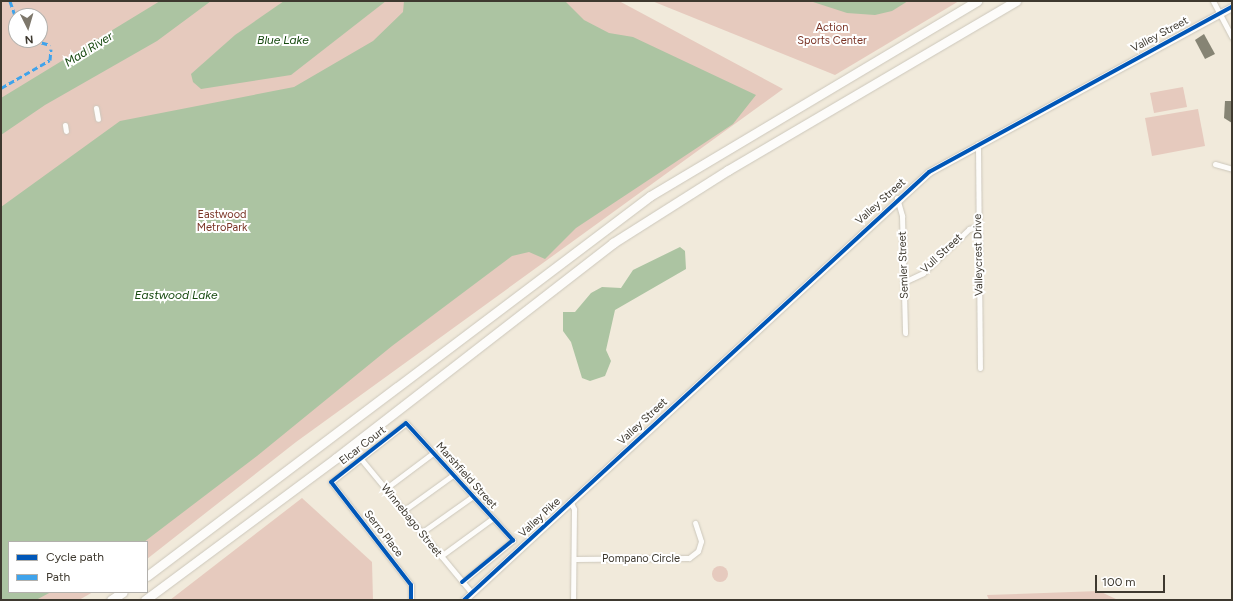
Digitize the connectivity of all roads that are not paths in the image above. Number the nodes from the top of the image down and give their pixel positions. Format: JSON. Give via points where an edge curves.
{"nodes":[{"id":1,"x":977,"y":1,"type":"edge"},
{"id":2,"x":1016,"y":1,"type":"edge"},
{"id":3,"x":1213,"y":1,"type":"edge"},
{"id":4,"x":1232,"y":7,"type":"edge"},
{"id":5,"x":1220,"y":14,"type":"junction"},
{"id":6,"x":1232,"y":36,"type":"edge"},
{"id":7,"x":96,"y":108,"type":"dead end"},
{"id":8,"x":98,"y":119,"type":"dead end"},
{"id":9,"x":978,"y":143,"type":"junction"},
{"id":10,"x":1215,"y":164,"type":"dead end"},
{"id":11,"x":1232,"y":169,"type":"edge"},
{"id":12,"x":897,"y":198,"type":"junction"},
{"id":13,"x":979,"y":226,"type":"junction"},
{"id":14,"x":904,"y":282,"type":"junction"},
{"id":15,"x":905,"y":333,"type":"dead end"},
{"id":16,"x":980,"y":368,"type":"dead end"},
{"id":17,"x":406,"y":424,"type":"joint"},
{"id":18,"x":433,"y":453,"type":"junction"},
{"id":19,"x":361,"y":459,"type":"junction"},
{"id":20,"x":453,"y":474,"type":"junction"},
{"id":21,"x":592,"y":481,"type":"joint"},
{"id":22,"x":331,"y":482,"type":"joint"},
{"id":23,"x":385,"y":489,"type":"junction"},
{"id":24,"x":473,"y":496,"type":"junction"},
{"id":25,"x":570,"y":501,"type":"junction"},
{"id":26,"x":403,"y":511,"type":"junction"},
{"id":27,"x":493,"y":518,"type":"junction"},
{"id":28,"x":695,"y":523,"type":"dead end"},
{"id":29,"x":421,"y":533,"type":"junction"},
{"id":30,"x":441,"y":556,"type":"junction"},
{"id":31,"x":575,"y":559,"type":"junction"},
{"id":32,"x":148,"y":575,"type":"edge"},
{"id":33,"x":462,"y":582,"type":"junction"},
{"id":34,"x":122,"y":593,"type":"edge"},
{"id":35,"x":472,"y":593,"type":"junction"},
{"id":36,"x":111,"y":600,"type":"edge"},
{"id":37,"x":145,"y":600,"type":"edge"},
{"id":38,"x":411,"y":600,"type":"edge"},
{"id":39,"x":464,"y":600,"type":"edge"},
{"id":40,"x":573,"y":600,"type":"edge"}],
"edges":[{"from":1,"to":32,"type":"highway","via":[[644,201]]},
{"from":2,"to":37,"type":"highway","via":[[735,166],[613,243],[336,458]]},
{"from":3,"to":5,"type":"street"},
{"from":4,"to":5,"type":"street","name":"Valley Street"},
{"from":5,"to":6,"type":"street"},
{"from":5,"to":9,"type":"street","name":"Valley Street"},
{"from":7,"to":8,"type":"street"},
{"from":9,"to":12,"type":"street","name":"Valley Street","via":[[938,165]]},
{"from":9,"to":13,"type":"street","name":"Valleycrest Drive"},
{"from":10,"to":11,"type":"street"},
{"from":12,"to":14,"type":"street","name":"Semler Street","via":[[902,216]]},
{"from":12,"to":21,"type":"street","name":"Valley Street"},
{"from":13,"to":14,"type":"street","name":"Vull Street","via":[[969,229],[923,273]]},
{"from":13,"to":16,"type":"street","name":"Valleycrest Drive"},
{"from":14,"to":15,"type":"street","name":"Semler Street"},
{"from":17,"to":18,"type":"street","name":"Marshfield Street"},
{"from":17,"to":19,"type":"street","name":"Elcar Court"},
{"from":18,"to":20,"type":"street","name":"Marshfield Street"},
{"from":18,"to":23,"type":"street"},
{"from":19,"to":22,"type":"street","name":"Elcar Court"},
{"from":19,"to":23,"type":"street","name":"Winnebago Street"},
{"from":20,"to":24,"type":"street","name":"Marshfield Street"},
{"from":20,"to":26,"type":"street"},
{"from":21,"to":25,"type":"street","name":"Valley Pike"},
{"from":22,"to":38,"type":"street","name":"Serro Place","via":[[411,585]]},
{"from":23,"to":26,"type":"street","name":"Winnebago Street"},
{"from":24,"to":27,"type":"street","name":"Marshfield Street"},
{"from":24,"to":29,"type":"street"},
{"from":25,"to":31,"type":"street","via":[[574,509]]},
{"from":25,"to":35,"type":"street","name":"Valley Pike"},
{"from":26,"to":29,"type":"street","name":"Winnebago Street"},
{"from":27,"to":30,"type":"street"},
{"from":27,"to":33,"type":"street","name":"Marshfield Street","via":[[513,540]]},
{"from":28,"to":31,"type":"street","name":"Pompano Circle","via":[[700,530],[699,549],[689,558]]},
{"from":29,"to":30,"type":"street","name":"Winnebago Street"},
{"from":30,"to":33,"type":"street","name":"Winnebago Street"},
{"from":31,"to":40,"type":"street"},
{"from":33,"to":35,"type":"street","name":"Winnebago Street"},
{"from":34,"to":36,"type":"highway"},
{"from":35,"to":39,"type":"street","name":"Valley Pike"}]}
